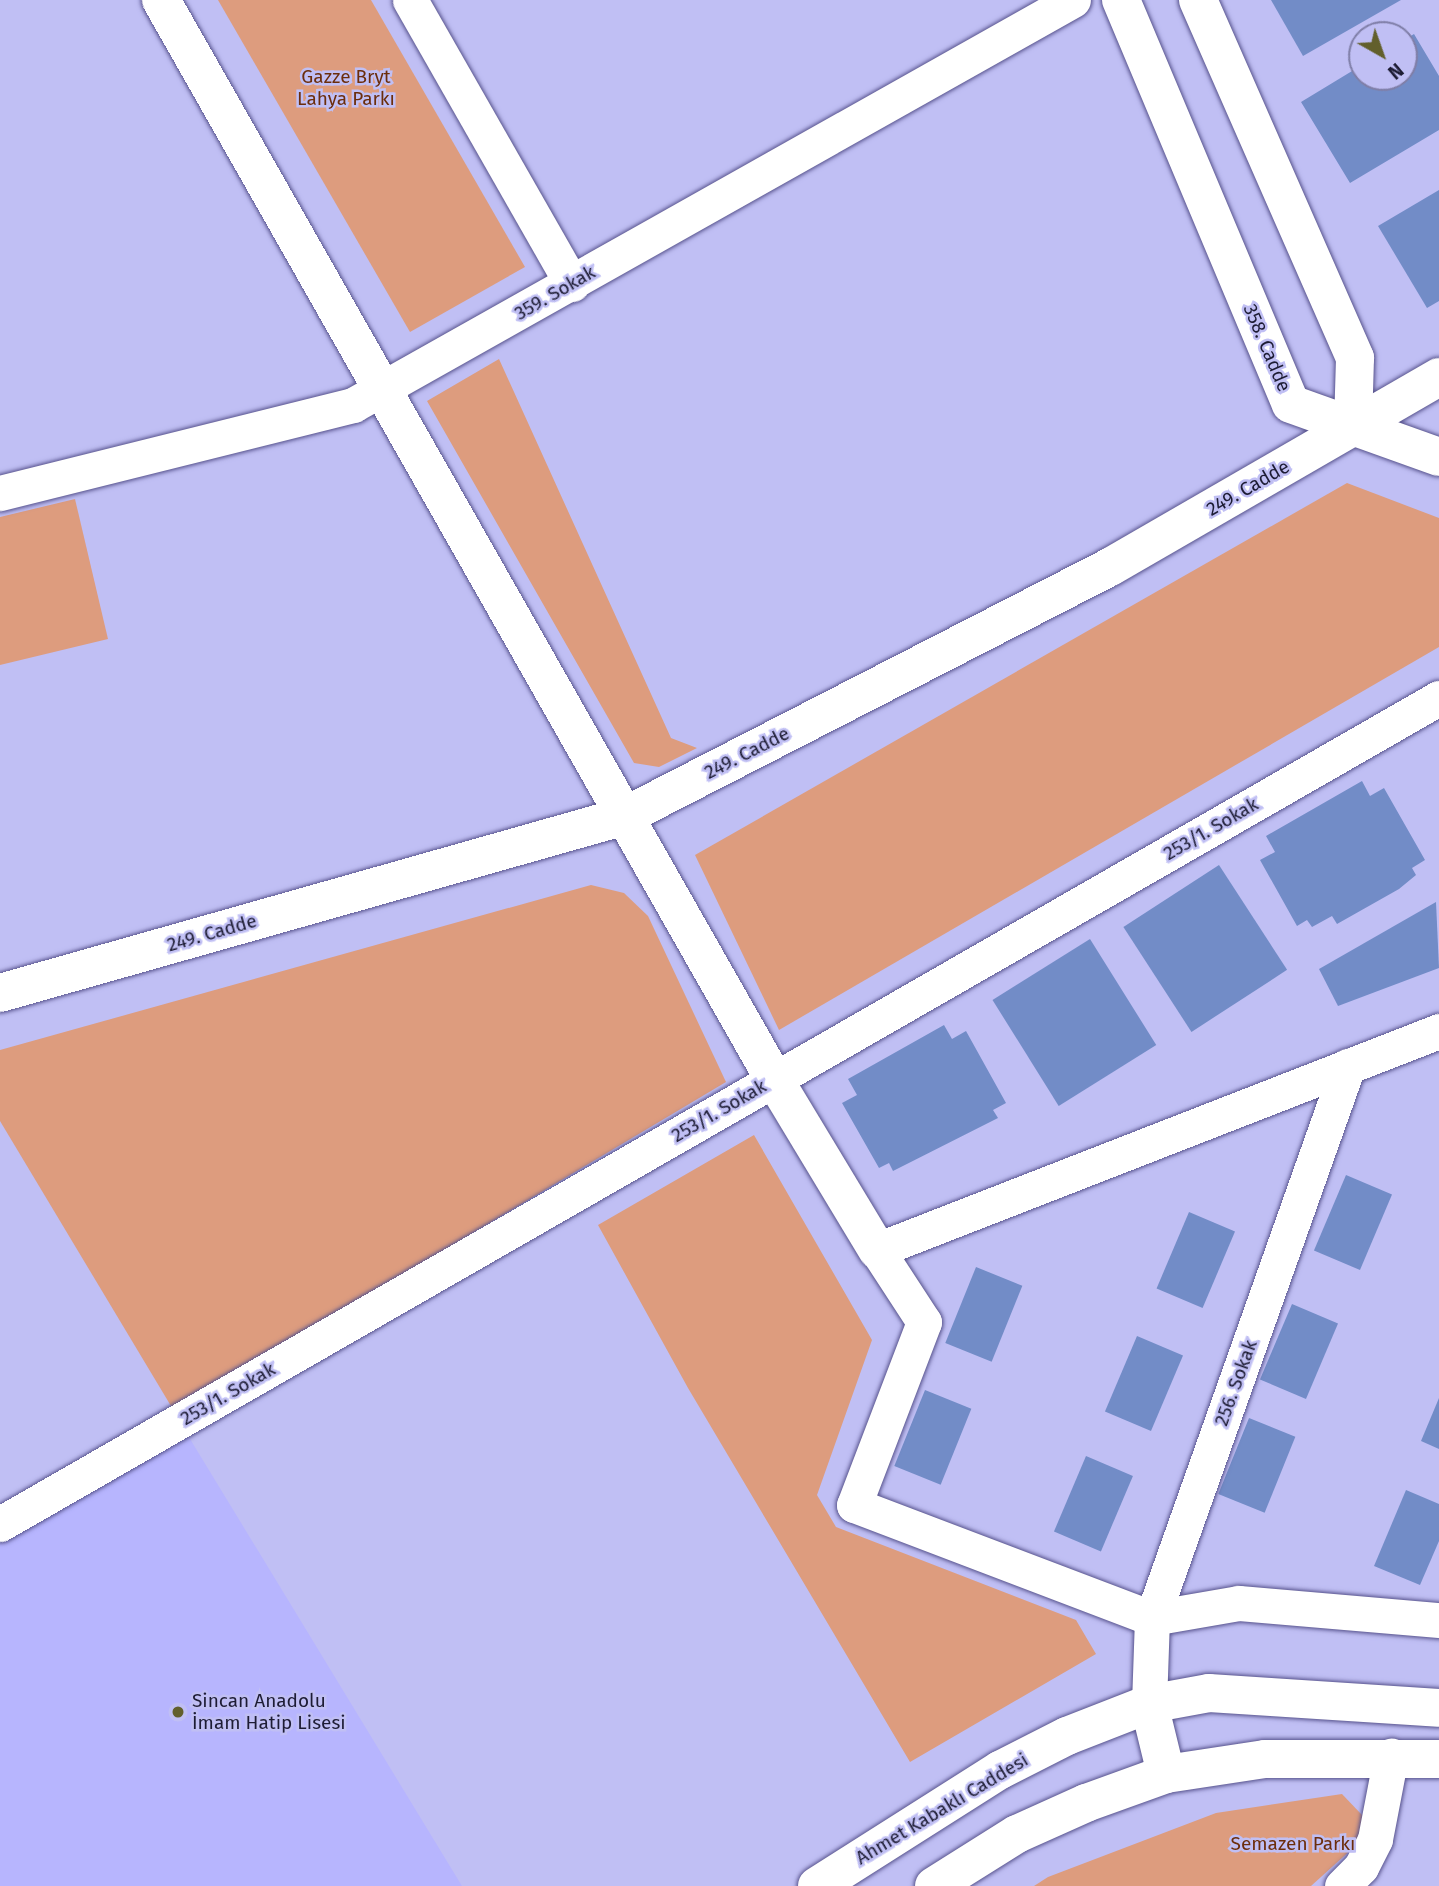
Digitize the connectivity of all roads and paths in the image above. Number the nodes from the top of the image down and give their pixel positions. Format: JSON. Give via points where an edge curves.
{"nodes":[{"id":1,"x":161,"y":0,"type":"edge"},
{"id":2,"x":410,"y":0,"type":"edge"},
{"id":3,"x":1073,"y":0,"type":"edge"},
{"id":4,"x":1121,"y":0,"type":"edge"},
{"id":5,"x":1198,"y":0,"type":"edge"},
{"id":6,"x":572,"y":284,"type":"junction"},
{"id":7,"x":1439,"y":377,"type":"edge"},
{"id":8,"x":383,"y":391,"type":"junction"},
{"id":9,"x":1353,"y":427,"type":"junction"},
{"id":10,"x":1439,"y":457,"type":"edge"},
{"id":11,"x":0,"y":493,"type":"edge"},
{"id":12,"x":1439,"y":698,"type":"edge"},
{"id":13,"x":625,"y":816,"type":"junction"},
{"id":14,"x":0,"y":993,"type":"edge"},
{"id":15,"x":1439,"y":1031,"type":"edge"},
{"id":16,"x":1348,"y":1066,"type":"junction"},
{"id":17,"x":774,"y":1079,"type":"junction"},
{"id":18,"x":877,"y":1250,"type":"junction"},
{"id":19,"x":0,"y":1524,"type":"edge"},
{"id":20,"x":1152,"y":1619,"type":"junction"},
{"id":21,"x":1439,"y":1620,"type":"edge"},
{"id":22,"x":1149,"y":1704,"type":"junction"},
{"id":23,"x":1439,"y":1708,"type":"edge"},
{"id":24,"x":1391,"y":1756,"type":"junction"},
{"id":25,"x":1439,"y":1759,"type":"edge"},
{"id":26,"x":1166,"y":1774,"type":"junction"},
{"id":27,"x":817,"y":1886,"type":"edge"},
{"id":28,"x":934,"y":1886,"type":"edge"},
{"id":29,"x":1342,"y":1886,"type":"edge"}],
"edges":[{"from":1,"to":8,"type":"street"},
{"from":2,"to":6,"type":"street"},
{"from":3,"to":6,"type":"street","name":"359. Sokak"},
{"from":4,"to":9,"type":"street","name":"358. Cadde","via":[[1291,404]]},
{"from":5,"to":9,"type":"street","via":[[1355,358]]},
{"from":6,"to":8,"type":"street","name":"359. Sokak"},
{"from":7,"to":9,"type":"street","name":"249. Cadde"},
{"from":8,"to":11,"type":"street","name":"359. Sokak","via":[[321,416]]},
{"from":8,"to":13,"type":"street"},
{"from":9,"to":10,"type":"street","name":"358. Cadde"},
{"from":9,"to":13,"type":"street","name":"249. Cadde","via":[[1110,567]]},
{"from":12,"to":17,"type":"street","name":"253/1. Sokak"},
{"from":13,"to":14,"type":"street","name":"249. Cadde"},
{"from":13,"to":17,"type":"street"},
{"from":15,"to":16,"type":"street"},
{"from":16,"to":18,"type":"street"},
{"from":16,"to":20,"type":"street","name":"256. Sokak"},
{"from":17,"to":18,"type":"street"},
{"from":17,"to":19,"type":"street","name":"253/1. Sokak"},
{"from":18,"to":20,"type":"street","via":[[924,1322],[854,1505]]},
{"from":20,"to":21,"type":"street","via":[[1238,1603]]},
{"from":20,"to":22,"type":"street","name":"256. Sokak"},
{"from":22,"to":23,"type":"street","name":"Ahmet Kabaklı Caddesi","via":[[1209,1693]]},
{"from":22,"to":26,"type":"street"},
{"from":22,"to":27,"type":"street","name":"Ahmet Kabaklı Caddesi","via":[[1067,1736],[1000,1770]]},
{"from":24,"to":25,"type":"street"},
{"from":24,"to":26,"type":"street","via":[[1265,1759]]},
{"from":24,"to":29,"type":"street","via":[[1375,1839],[1361,1867]]},
{"from":26,"to":28,"type":"street","via":[[1086,1802],[1017,1834]]}]}
